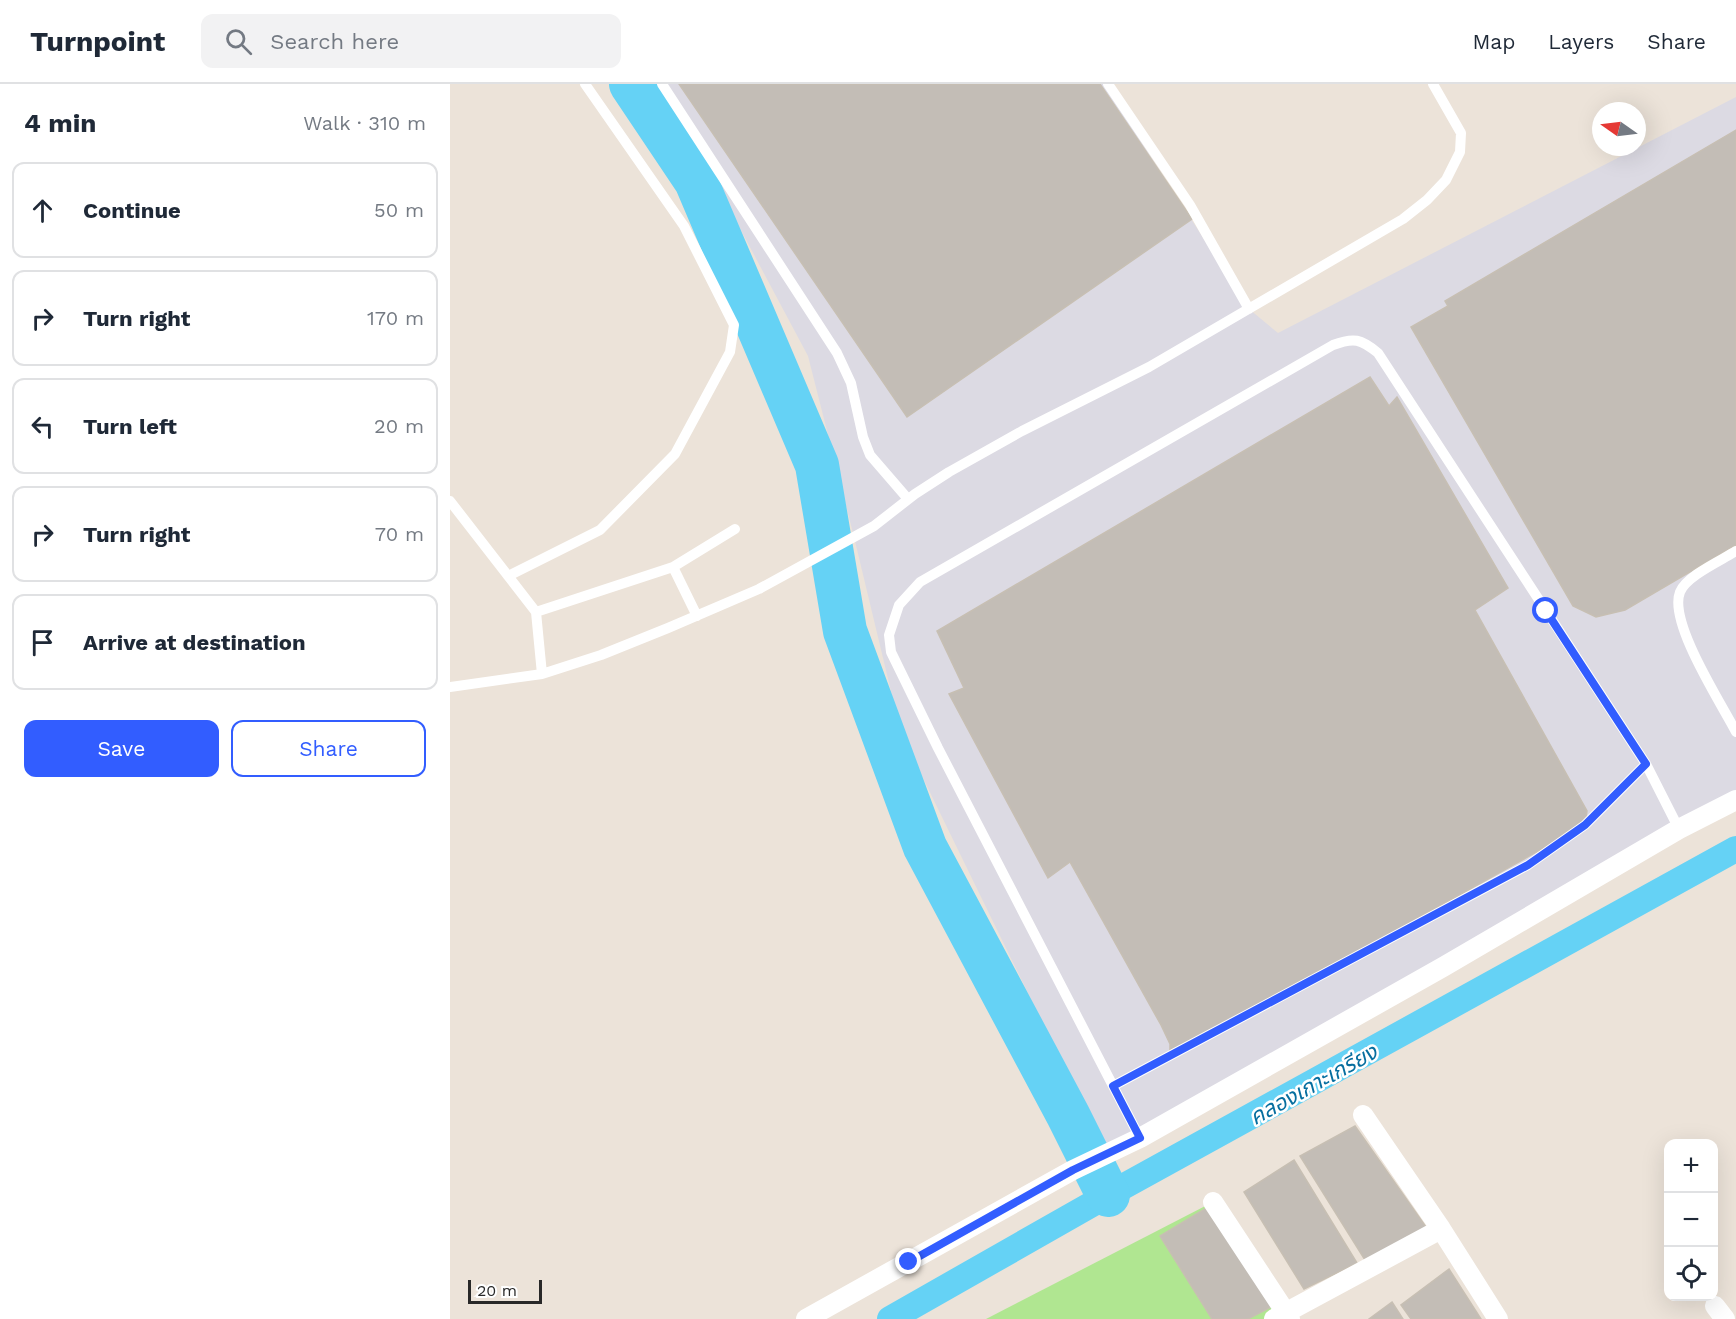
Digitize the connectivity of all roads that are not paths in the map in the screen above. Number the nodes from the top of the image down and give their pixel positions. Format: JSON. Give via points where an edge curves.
{"nodes":[{"id":1,"x":585,"y":84,"type":"edge"},
{"id":2,"x":662,"y":84,"type":"edge"},
{"id":3,"x":1108,"y":84,"type":"edge"},
{"id":4,"x":1433,"y":84,"type":"edge"},
{"id":5,"x":1249,"y":309,"type":"junction"},
{"id":6,"x":908,"y":499,"type":"junction"},
{"id":7,"x":450,"y":501,"type":"edge"},
{"id":8,"x":735,"y":529,"type":"dead end"},
{"id":9,"x":1736,"y":551,"type":"edge"},
{"id":10,"x":673,"y":567,"type":"junction"},
{"id":11,"x":508,"y":576,"type":"junction"},
{"id":12,"x":536,"y":612,"type":"junction"},
{"id":13,"x":697,"y":616,"type":"junction"},
{"id":14,"x":542,"y":674,"type":"junction"},
{"id":15,"x":450,"y":687,"type":"edge"},
{"id":16,"x":1736,"y":732,"type":"edge"},
{"id":17,"x":1646,"y":764,"type":"junction"},
{"id":18,"x":1736,"y":800,"type":"edge"},
{"id":19,"x":1679,"y":830,"type":"junction"},
{"id":20,"x":1113,"y":1086,"type":"junction"},
{"id":21,"x":1363,"y":1115,"type":"dead end"},
{"id":22,"x":1140,"y":1138,"type":"junction"},
{"id":23,"x":1213,"y":1202,"type":"dead end"},
{"id":24,"x":1441,"y":1228,"type":"junction"},
{"id":25,"x":1283,"y":1317,"type":"edge"},
{"id":26,"x":806,"y":1319,"type":"edge"},
{"id":27,"x":1498,"y":1319,"type":"edge"}],
"edges":[{"from":1,"to":11,"type":"lane","via":[[684,226],[734,325],[730,352],[675,454],[642,488],[600,530]]},
{"from":2,"to":6,"type":"lane","via":[[837,353],[851,383],[870,455]]},
{"from":3,"to":5,"type":"lane","via":[[1190,205]]},
{"from":4,"to":5,"type":"lane","via":[[1461,133],[1460,152],[1446,180],[1403,219]]},
{"from":5,"to":6,"type":"lane","via":[[1149,367],[1022,431]]},
{"from":6,"to":13,"type":"lane","via":[[874,526],[759,589]]},
{"from":7,"to":11,"type":"lane"},
{"from":8,"to":10,"type":"lane"},
{"from":9,"to":16,"type":"lane","via":[[1685,584],[1677,607],[1687,641]]},
{"from":10,"to":12,"type":"lane"},
{"from":10,"to":13,"type":"lane"},
{"from":11,"to":12,"type":"lane"},
{"from":12,"to":14,"type":"lane"},
{"from":13,"to":14,"type":"lane"},
{"from":14,"to":15,"type":"lane"},
{"from":17,"to":19,"type":"lane"},
{"from":17,"to":20,"type":"lane","via":[[1585,825],[1528,865]]},
{"from":17,"to":20,"type":"lane","via":[[1378,353],[1364,341],[1347,340],[1333,345],[920,582],[899,605],[889,635],[891,652]]},
{"from":18,"to":19,"type":"street"},
{"from":19,"to":22,"type":"street"},
{"from":20,"to":22,"type":"lane"},
{"from":21,"to":24,"type":"street"},
{"from":22,"to":26,"type":"street","via":[[1073,1170]]},
{"from":23,"to":25,"type":"street"},
{"from":24,"to":25,"type":"street"},
{"from":24,"to":27,"type":"street"}]}
